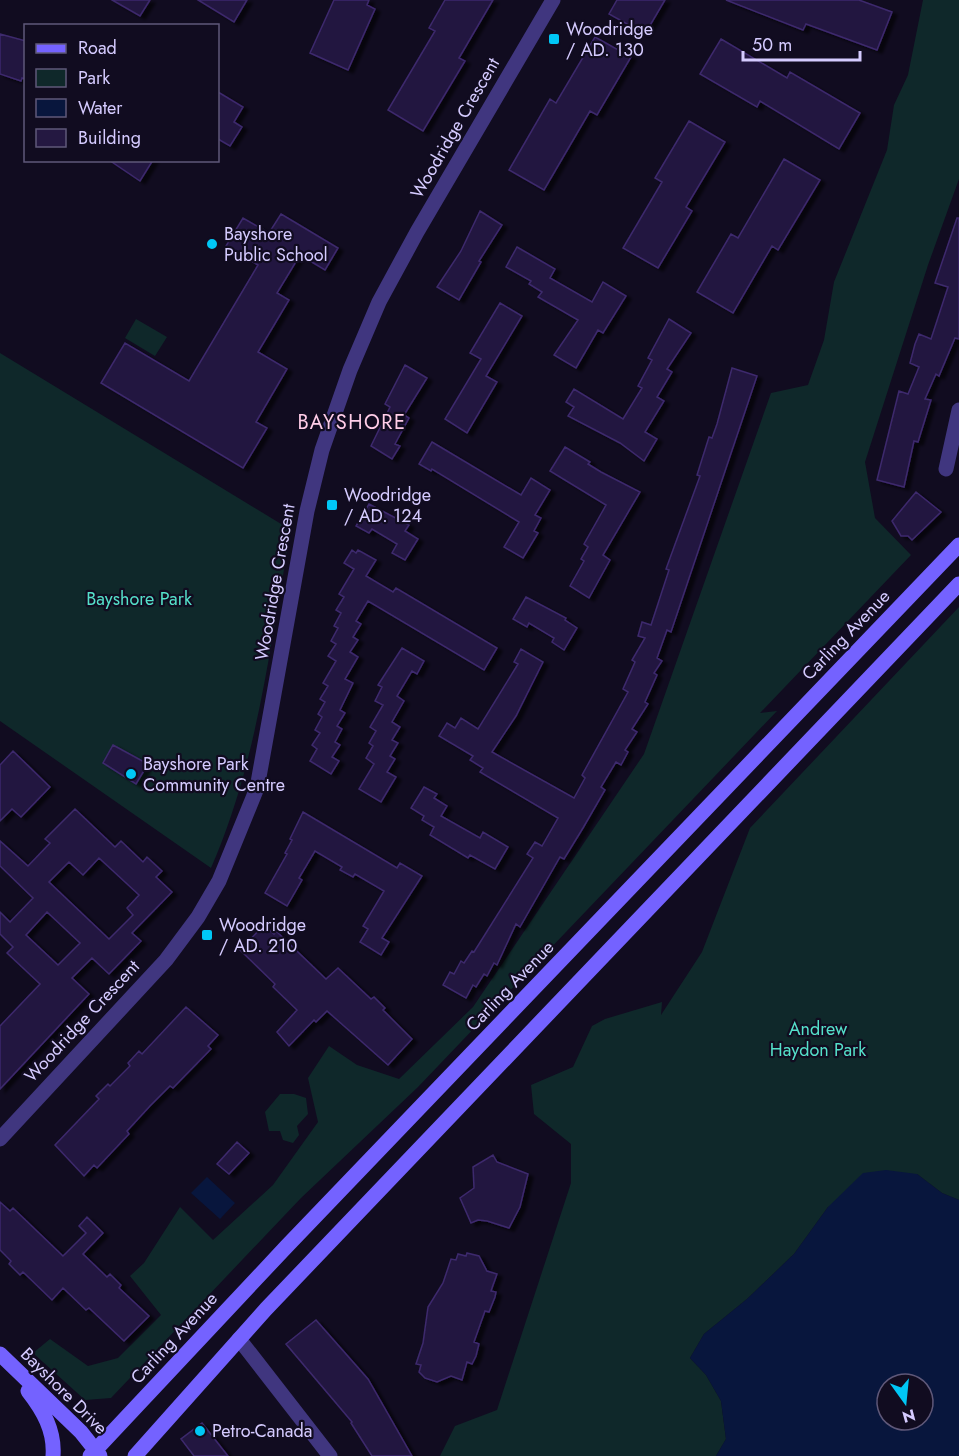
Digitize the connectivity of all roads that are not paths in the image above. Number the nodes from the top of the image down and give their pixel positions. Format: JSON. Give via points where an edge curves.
{"nodes":[{"id":1,"x":553,"y":0,"type":"edge"},
{"id":2,"x":959,"y":410,"type":"edge"},
{"id":3,"x":946,"y":469,"type":"dead end"},
{"id":4,"x":959,"y":545,"type":"edge"},
{"id":5,"x":959,"y":584,"type":"edge"},
{"id":6,"x":0,"y":1138,"type":"edge"},
{"id":7,"x":286,"y":1247,"type":"junction"},
{"id":8,"x":304,"y":1269,"type":"junction"},
{"id":9,"x":238,"y":1339,"type":"junction"},
{"id":10,"x":0,"y":1355,"type":"edge"},
{"id":11,"x":95,"y":1454,"type":"edge"},
{"id":12,"x":53,"y":1456,"type":"edge"},
{"id":13,"x":135,"y":1456,"type":"edge"},
{"id":14,"x":330,"y":1456,"type":"edge"}],
"edges":[{"from":1,"to":6,"type":"street","name":"Woodridge Crescent","via":[[406,252],[350,370],[322,450],[307,511],[257,788],[219,881],[166,960]]},
{"from":2,"to":3,"type":"street"},
{"from":4,"to":7,"type":"main road","name":"Carling Avenue"},
{"from":5,"to":8,"type":"main road"},
{"from":7,"to":8,"type":"main road"},
{"from":7,"to":11,"type":"main road","name":"Carling Avenue"},
{"from":8,"to":9,"type":"main road"},
{"from":9,"to":13,"type":"main road"},
{"from":9,"to":14,"type":"street"},
{"from":10,"to":11,"type":"main road","name":"Bayshore Drive"},
{"from":10,"to":12,"type":"main road","via":[[38,1403],[52,1437]]}]}
